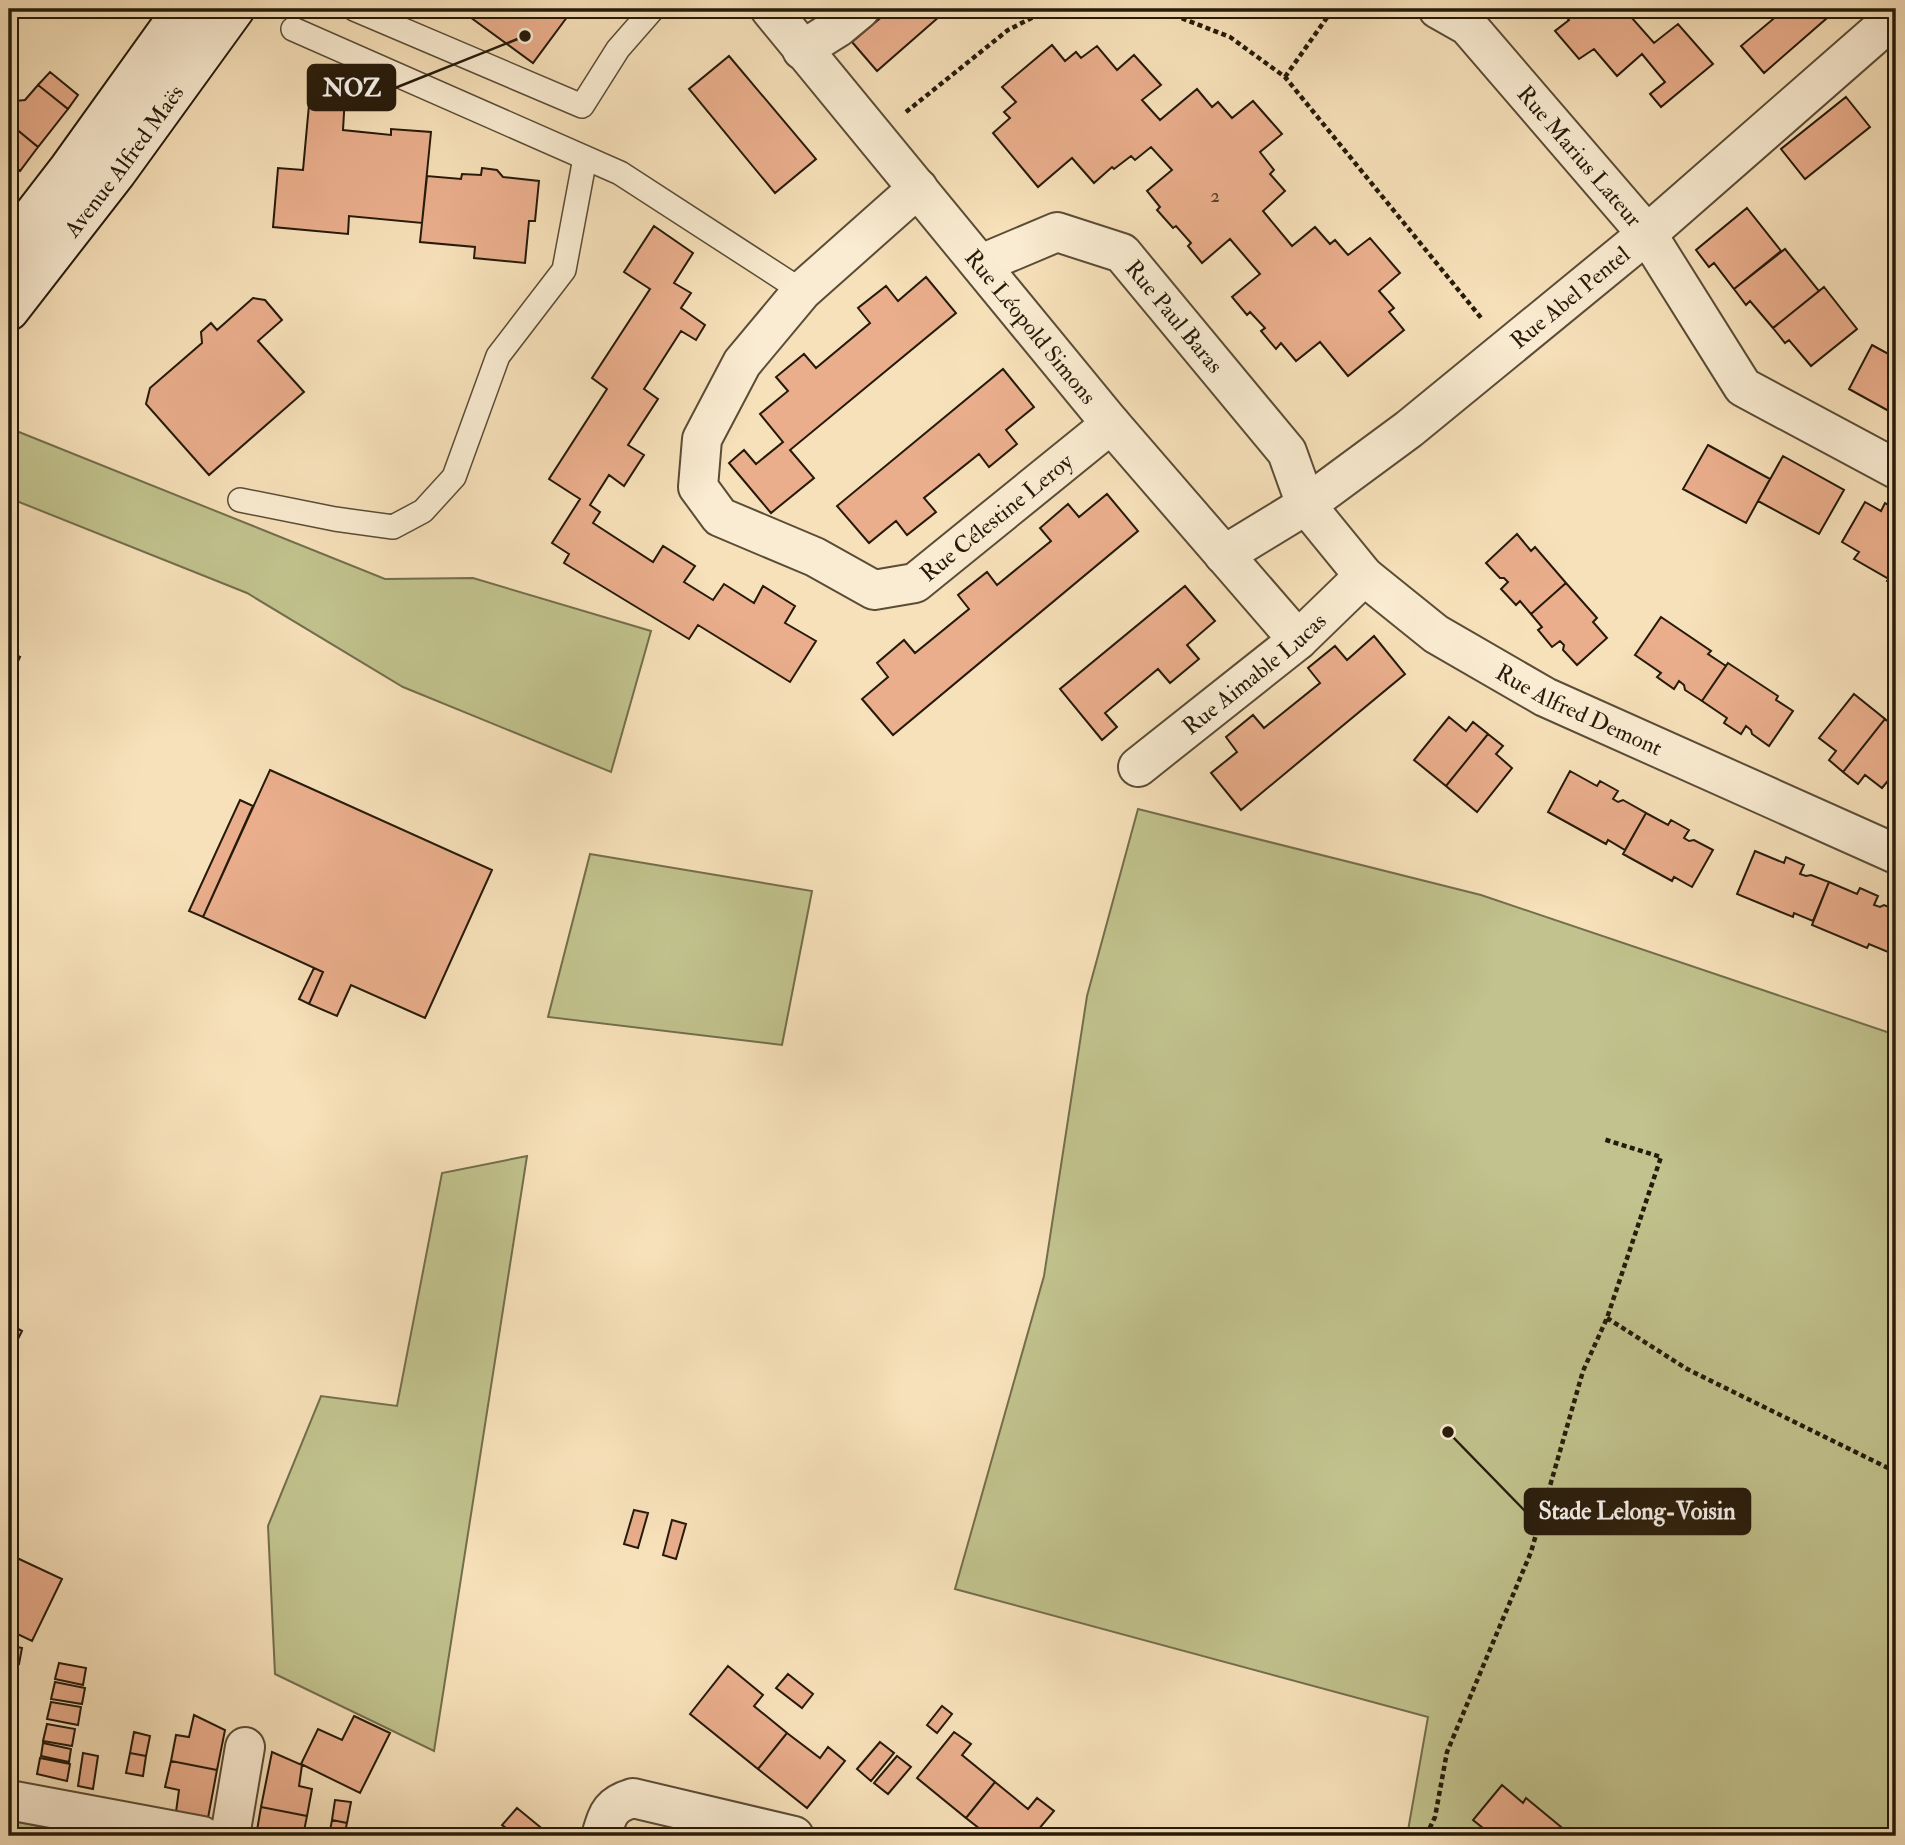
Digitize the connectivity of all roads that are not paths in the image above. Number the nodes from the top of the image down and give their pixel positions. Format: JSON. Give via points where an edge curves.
{"nodes":[{"id":1,"x":183,"y":9,"type":"edge"},
{"id":2,"x":208,"y":9,"type":"edge"},
{"id":3,"x":235,"y":9,"type":"edge"},
{"id":4,"x":354,"y":9,"type":"edge"},
{"id":5,"x":653,"y":9,"type":"edge"},
{"id":6,"x":770,"y":9,"type":"edge"},
{"id":7,"x":860,"y":9,"type":"edge"},
{"id":8,"x":1438,"y":9,"type":"edge"},
{"id":9,"x":1896,"y":16,"type":"edge"},
{"id":10,"x":293,"y":29,"type":"dead end"},
{"id":11,"x":802,"y":50,"type":"junction"},
{"id":12,"x":585,"y":158,"type":"junction"},
{"id":13,"x":918,"y":188,"type":"junction"},
{"id":14,"x":1647,"y":234,"type":"junction"},
{"id":15,"x":9,"y":246,"type":"edge"},
{"id":16,"x":981,"y":264,"type":"junction"},
{"id":17,"x":9,"y":278,"type":"edge"},
{"id":18,"x":802,"y":291,"type":"junction"},
{"id":19,"x":9,"y":311,"type":"edge"},
{"id":20,"x":1111,"y":424,"type":"junction"},
{"id":21,"x":1896,"y":469,"type":"edge"},
{"id":22,"x":240,"y":500,"type":"dead end"},
{"id":23,"x":1306,"y":505,"type":"junction"},
{"id":24,"x":1224,"y":555,"type":"junction"},
{"id":25,"x":1364,"y":576,"type":"junction"},
{"id":26,"x":1298,"y":640,"type":"junction"},
{"id":27,"x":1138,"y":767,"type":"dead end"},
{"id":28,"x":1896,"y":854,"type":"edge"},
{"id":29,"x":246,"y":1747,"type":"dead end"},
{"id":30,"x":9,"y":1800,"type":"edge"},
{"id":31,"x":202,"y":1836,"type":"edge"},
{"id":32,"x":230,"y":1836,"type":"edge"},
{"id":33,"x":601,"y":1836,"type":"edge"},
{"id":34,"x":794,"y":1836,"type":"edge"}],
"edges":[{"from":1,"to":15,"type":"street","name":"Avenue Alfred Maës"},
{"from":2,"to":17,"type":"lane"},
{"from":3,"to":19,"type":"street","name":"Avenue Alfred Maës"},
{"from":4,"to":5,"type":"lane","via":[[582,106],[618,49]]},
{"from":6,"to":11,"type":"street","name":"Rue Léopold Simons"},
{"from":7,"to":11,"type":"street"},
{"from":8,"to":14,"type":"street","name":"Rue Marius Lateur","via":[[1468,26]]},
{"from":9,"to":14,"type":"street","name":"Rue Abel Pentel"},
{"from":10,"to":12,"type":"lane"},
{"from":11,"to":13,"type":"street","name":"Rue Léopold Simons"},
{"from":12,"to":18,"type":"lane","via":[[620,173]]},
{"from":12,"to":22,"type":"lane","via":[[564,270],[498,356],[454,477],[423,511],[393,527]]},
{"from":13,"to":16,"type":"street","name":"Rue Léopold Simons"},
{"from":13,"to":18,"type":"street","name":"Rue Célestine Leroy"},
{"from":14,"to":21,"type":"street","name":"Rue Marius Lateur","via":[[1743,387]]},
{"from":14,"to":23,"type":"street","name":"Rue Abel Pentel","via":[[1409,429]]},
{"from":16,"to":20,"type":"street","name":"Rue Léopold Simons"},
{"from":16,"to":23,"type":"street","name":"Rue Paul Baras","via":[[1057,232],[1122,253],[1287,452]]},
{"from":18,"to":20,"type":"street","name":"Rue Célestine Leroy","via":[[736,374],[702,439],[698,487],[720,517],[815,557],[874,590],[915,583]]},
{"from":20,"to":24,"type":"street","name":"Rue Léopold Simons"},
{"from":23,"to":24,"type":"street","name":"Rue Abel Pentel"},
{"from":23,"to":25,"type":"street","name":"Rue Alfred Demont"},
{"from":24,"to":26,"type":"street","name":"Rue Léopold Simons"},
{"from":25,"to":26,"type":"street","name":"Rue Aimable Lucas"},
{"from":25,"to":28,"type":"street","name":"Rue Alfred Demont","via":[[1436,634],[1545,697]]},
{"from":26,"to":27,"type":"street","name":"Rue Aimable Lucas"},
{"from":29,"to":32,"type":"street"},
{"from":30,"to":31,"type":"street"},
{"from":33,"to":34,"type":"street","via":[[612,1808],[633,1798]]}]}
